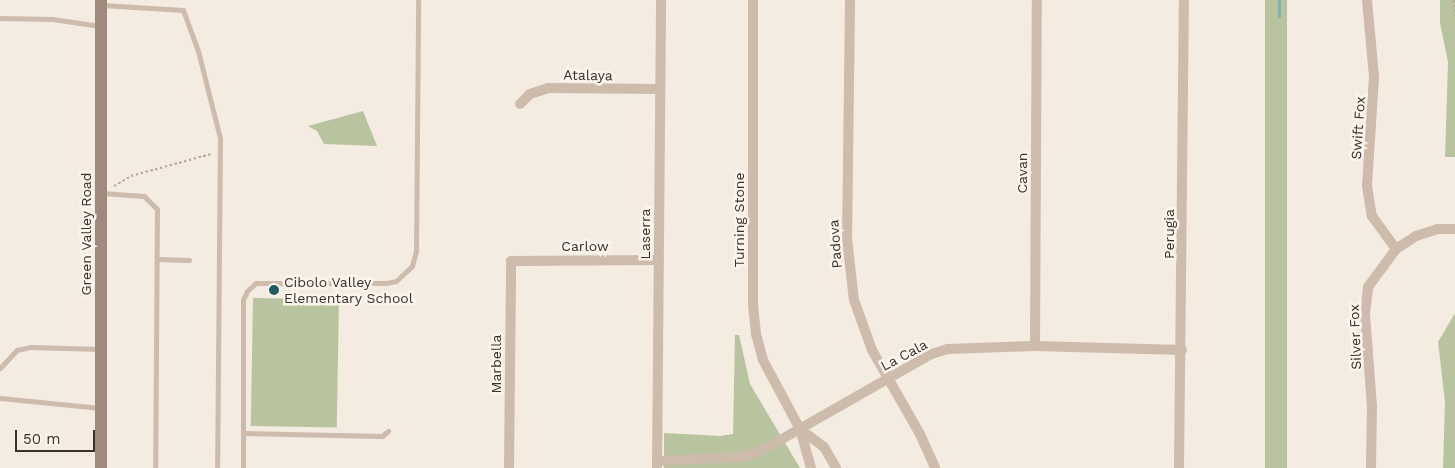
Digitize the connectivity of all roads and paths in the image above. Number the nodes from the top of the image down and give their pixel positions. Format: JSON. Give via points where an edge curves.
{"nodes":[{"id":1,"x":418,"y":0,"type":"edge"},
{"id":2,"x":661,"y":0,"type":"edge"},
{"id":3,"x":753,"y":0,"type":"edge"},
{"id":4,"x":850,"y":0,"type":"edge"},
{"id":5,"x":1038,"y":0,"type":"edge"},
{"id":6,"x":1184,"y":0,"type":"edge"},
{"id":7,"x":1367,"y":0,"type":"edge"},
{"id":8,"x":1454,"y":0,"type":"edge"},
{"id":9,"x":101,"y":3,"type":"edge"},
{"id":10,"x":1455,"y":16,"type":"edge"},
{"id":11,"x":0,"y":18,"type":"edge"},
{"id":12,"x":101,"y":26,"type":"junction"},
{"id":13,"x":660,"y":89,"type":"junction"},
{"id":14,"x":520,"y":104,"type":"dead end"},
{"id":15,"x":220,"y":151,"type":"junction"},
{"id":16,"x":101,"y":194,"type":"junction"},
{"id":17,"x":1455,"y":229,"type":"edge"},
{"id":18,"x":1396,"y":249,"type":"junction"},
{"id":19,"x":156,"y":259,"type":"junction"},
{"id":20,"x":189,"y":260,"type":"dead end"},
{"id":21,"x":659,"y":260,"type":"junction"},
{"id":22,"x":511,"y":261,"type":"joint"},
{"id":23,"x":1035,"y":346,"type":"junction"},
{"id":24,"x":101,"y":349,"type":"junction"},
{"id":25,"x":1182,"y":350,"type":"junction"},
{"id":26,"x":0,"y":368,"type":"edge"},
{"id":27,"x":888,"y":379,"type":"junction"},
{"id":28,"x":0,"y":398,"type":"edge"},
{"id":29,"x":101,"y":408,"type":"junction"},
{"id":30,"x":800,"y":429,"type":"junction"},
{"id":31,"x":388,"y":432,"type":"dead end"},
{"id":32,"x":243,"y":433,"type":"junction"},
{"id":33,"x":657,"y":464,"type":"edge"},
{"id":34,"x":101,"y":468,"type":"edge"},
{"id":35,"x":155,"y":468,"type":"edge"},
{"id":36,"x":217,"y":468,"type":"edge"},
{"id":37,"x":243,"y":468,"type":"edge"},
{"id":38,"x":509,"y":468,"type":"edge"},
{"id":39,"x":811,"y":468,"type":"edge"},
{"id":40,"x":836,"y":468,"type":"edge"},
{"id":41,"x":935,"y":468,"type":"edge"},
{"id":42,"x":1180,"y":468,"type":"edge"},
{"id":43,"x":1371,"y":468,"type":"edge"}],
"edges":[{"from":1,"to":32,"type":"lane","via":[[416,251],[412,266],[396,281],[386,283],[256,283],[247,291],[243,300]]},
{"from":2,"to":13,"type":"street","name":"Laserra"},
{"from":3,"to":30,"type":"street","name":"Turning Stone","via":[[753,305],[756,334],[763,360]]},
{"from":4,"to":27,"type":"street","name":"Padova","via":[[847,240],[854,300],[872,350]]},
{"from":5,"to":23,"type":"street","name":"Cavan"},
{"from":6,"to":25,"type":"street","name":"Perugia"},
{"from":7,"to":18,"type":"street","name":"Swift Fox","via":[[1374,77],[1367,186],[1372,216]]},
{"from":8,"to":10,"type":"path"},
{"from":9,"to":12,"type":"street","name":"Green Valley Road"},
{"from":9,"to":15,"type":"lane","via":[[183,10],[198,51],[220,138]]},
{"from":11,"to":12,"type":"lane","via":[[52,19]]},
{"from":12,"to":16,"type":"street","name":"Green Valley Road"},
{"from":13,"to":14,"type":"street","name":"Atalaya","via":[[548,88],[530,94]]},
{"from":13,"to":21,"type":"street","name":"Laserra"},
{"from":15,"to":16,"type":"path","via":[[131,176]]},
{"from":15,"to":36,"type":"lane"},
{"from":16,"to":19,"type":"lane","via":[[136,194],[152,201],[156,209]]},
{"from":16,"to":24,"type":"street","name":"Green Valley Road"},
{"from":17,"to":18,"type":"street","name":"Silver Fox","via":[[1437,229],[1416,236]]},
{"from":18,"to":43,"type":"street","name":"Silver Fox","via":[[1368,288],[1365,313],[1372,407]]},
{"from":19,"to":20,"type":"lane"},
{"from":19,"to":35,"type":"lane"},
{"from":21,"to":22,"type":"street","name":"Carlow"},
{"from":21,"to":33,"type":"street","name":"Laserra"},
{"from":22,"to":38,"type":"street","name":"Marbella"},
{"from":23,"to":25,"type":"street","name":"La Cala"},
{"from":23,"to":27,"type":"street","name":"La Cala","via":[[948,349],[929,354]]},
{"from":24,"to":26,"type":"lane","via":[[30,347],[17,350]]},
{"from":24,"to":29,"type":"street","name":"Green Valley Road"},
{"from":25,"to":42,"type":"street","name":"Perugia"},
{"from":27,"to":30,"type":"street","name":"La Cala"},
{"from":27,"to":41,"type":"street","name":"Padova","via":[[920,434]]},
{"from":28,"to":29,"type":"lane"},
{"from":29,"to":34,"type":"street","name":"Green Valley Road"},
{"from":30,"to":33,"type":"street","name":"La Cala","via":[[761,451],[742,457]]},
{"from":30,"to":39,"type":"street","name":"Turning Stone"},
{"from":30,"to":40,"type":"street","name":"Turning Stone","via":[[824,447]]},
{"from":31,"to":32,"type":"lane","via":[[382,436]]},
{"from":32,"to":37,"type":"lane"}]}
